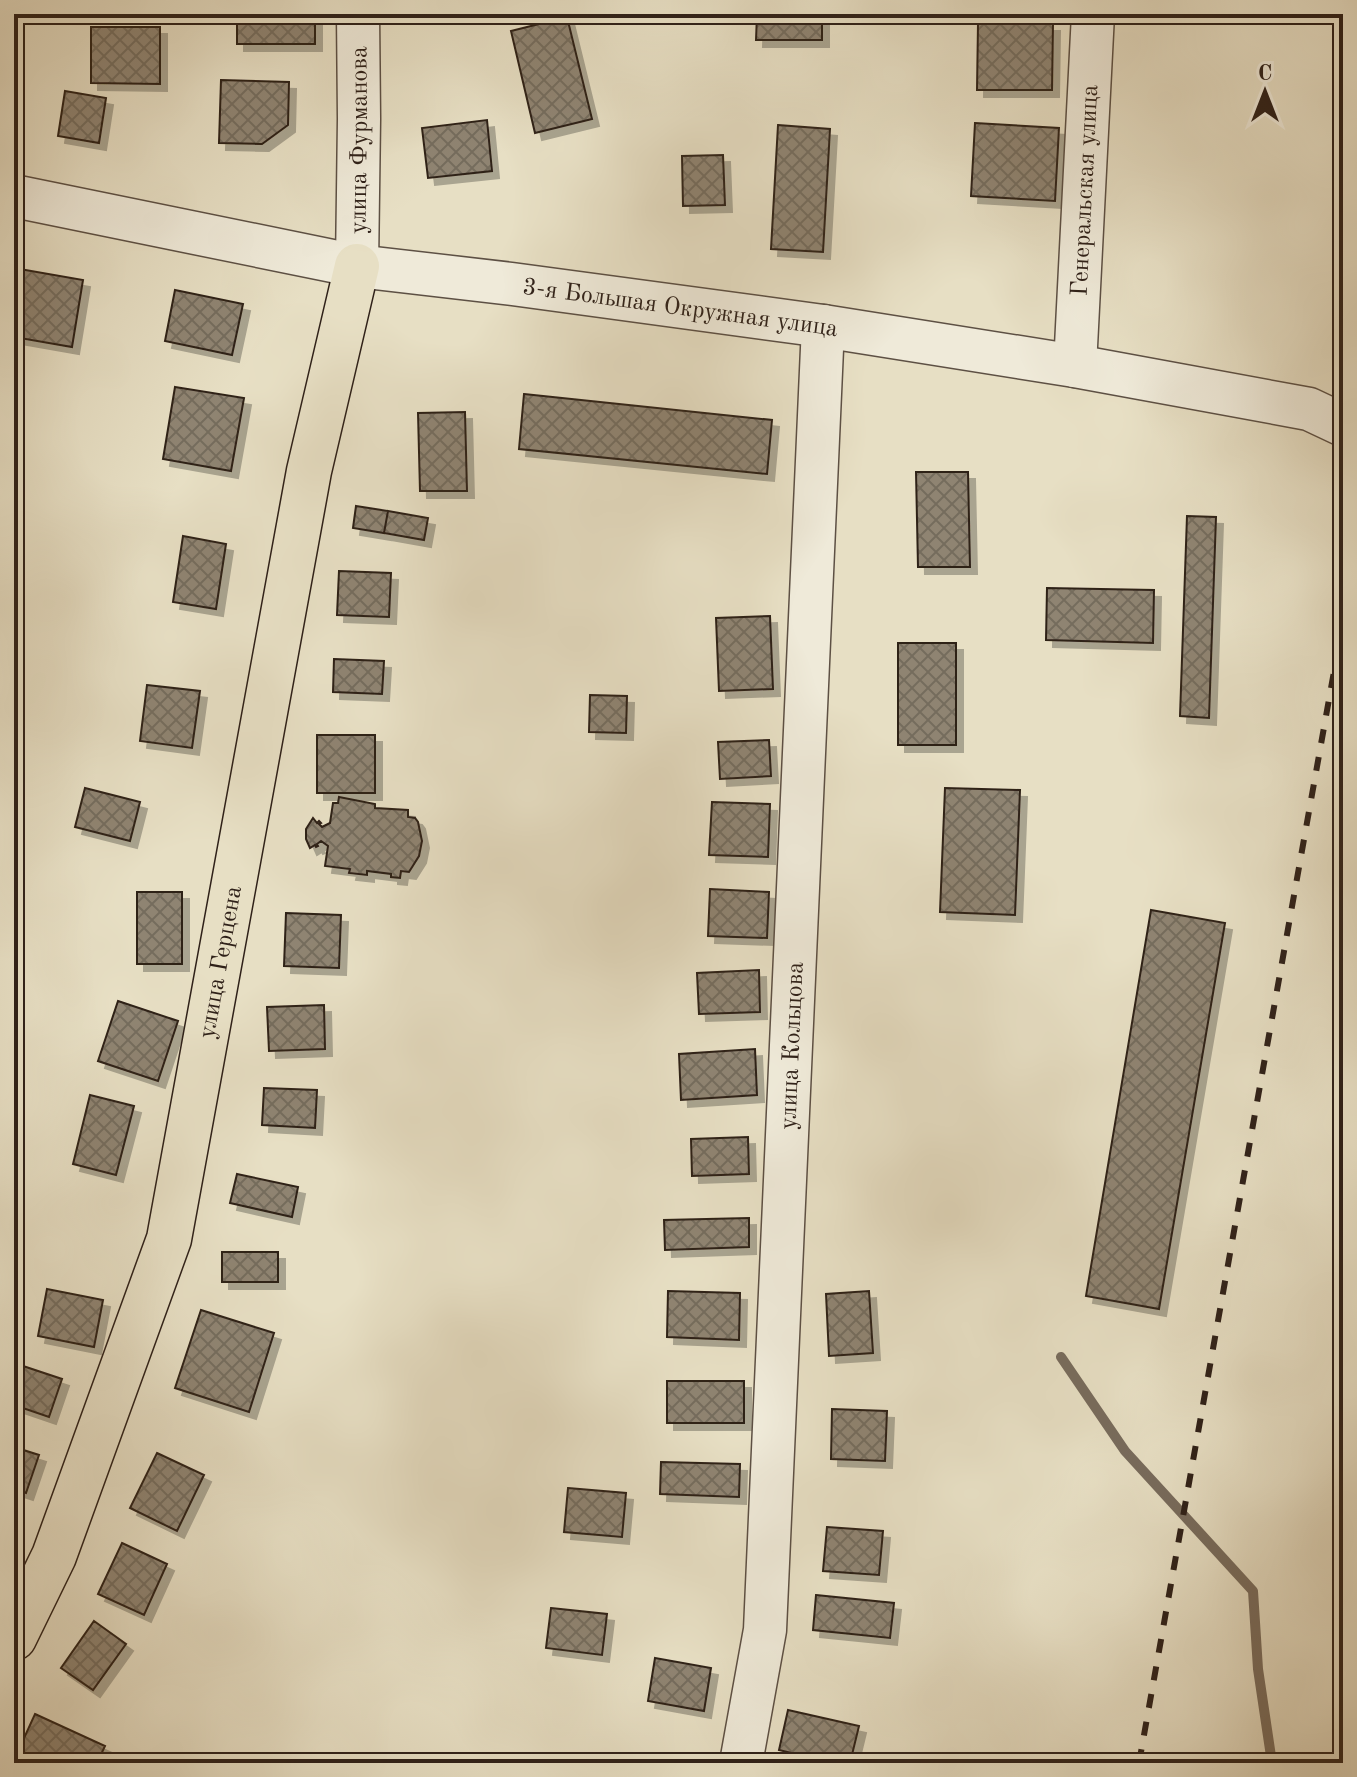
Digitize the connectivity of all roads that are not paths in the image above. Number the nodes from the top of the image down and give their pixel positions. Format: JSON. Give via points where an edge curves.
{"nodes":[{"id":1,"x":358,"y":14,"type":"edge"},
{"id":2,"x":1093,"y":14,"type":"edge"},
{"id":3,"x":14,"y":196,"type":"edge"},
{"id":4,"x":357,"y":266,"type":"junction"},
{"id":5,"x":823,"y":326,"type":"junction"},
{"id":6,"x":1075,"y":366,"type":"junction"},
{"id":7,"x":1326,"y":417,"type":"edge"},
{"id":8,"x":14,"y":1638,"type":"edge"},
{"id":9,"x":741,"y":1763,"type":"edge"}],
"edges":[{"from":1,"to":4,"type":"street","name":"улица Фурманова"},
{"from":2,"to":6,"type":"street","name":"Генеральская улица"},
{"from":3,"to":4,"type":"street","name":"3-я Большая Окружная улица"},
{"from":4,"to":5,"type":"street","name":"3-я Большая Окружная улица"},
{"from":4,"to":8,"type":"main road","name":"улица Герцена","via":[[309,471],[169,1239],[54,1556]]},
{"from":5,"to":6,"type":"street","name":"3-я Большая Окружная улица"},
{"from":5,"to":9,"type":"street","name":"улица Кольцова","via":[[765,1630]]},
{"from":6,"to":7,"type":"street","name":"3-я Большая Окружная улица"}]}
